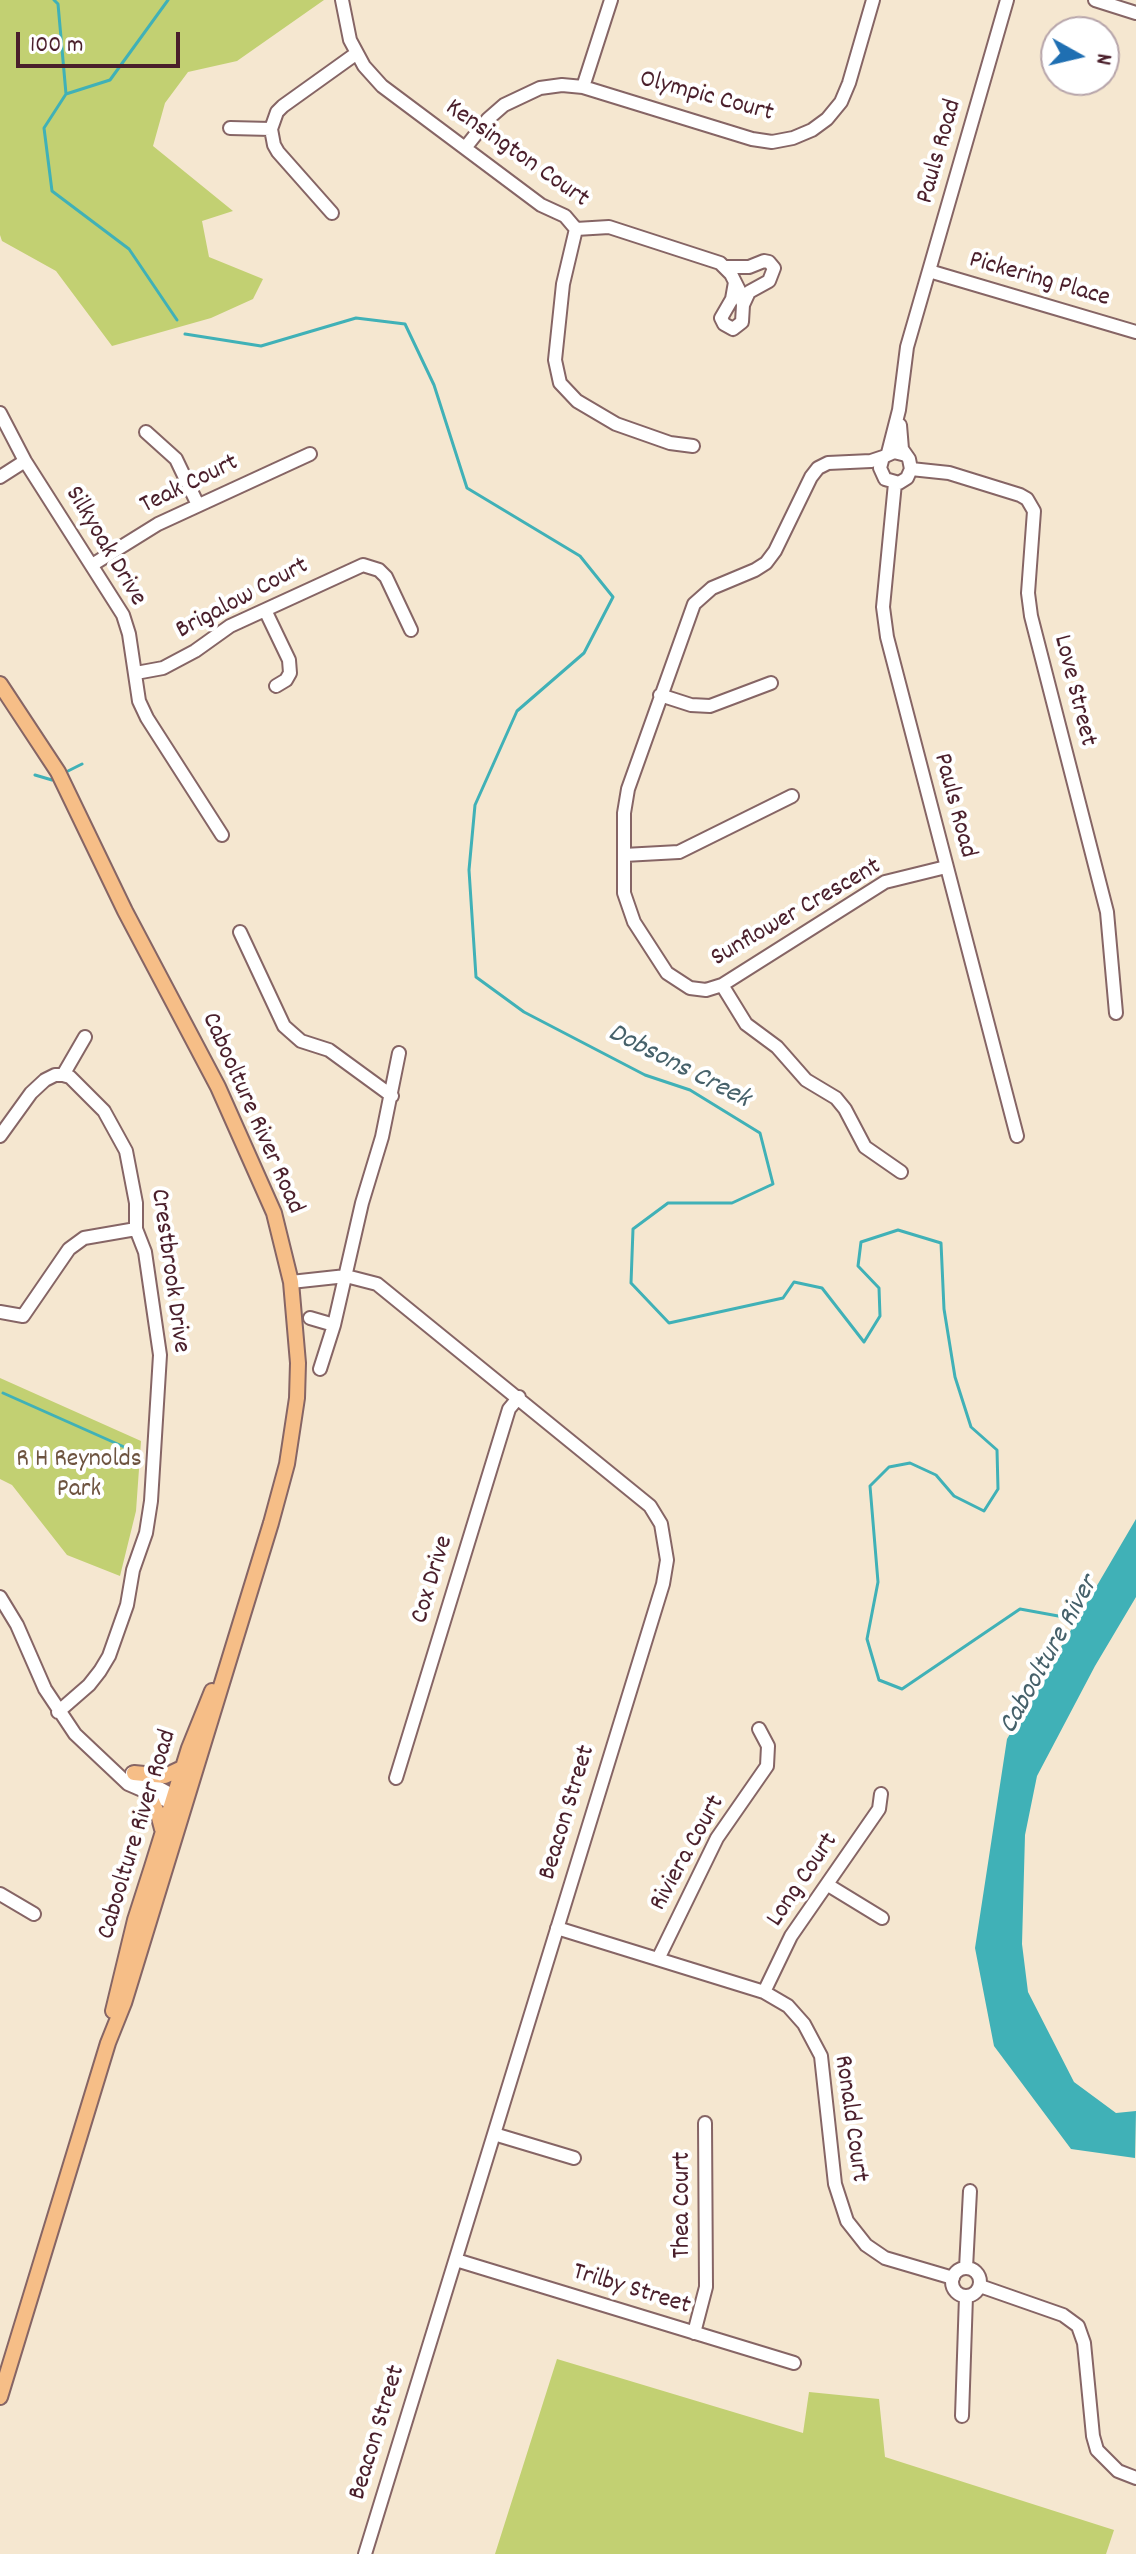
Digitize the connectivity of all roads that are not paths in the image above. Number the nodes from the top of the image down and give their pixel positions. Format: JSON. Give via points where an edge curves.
{"nodes":[{"id":1,"x":342,"y":0,"type":"edge"},
{"id":2,"x":611,"y":0,"type":"edge"},
{"id":3,"x":873,"y":0,"type":"edge"},
{"id":4,"x":1007,"y":0,"type":"edge"},
{"id":5,"x":1095,"y":0,"type":"edge"},
{"id":6,"x":1136,"y":13,"type":"edge"},
{"id":7,"x":357,"y":53,"type":"junction"},
{"id":8,"x":583,"y":87,"type":"junction"},
{"id":9,"x":230,"y":128,"type":"dead end"},
{"id":10,"x":271,"y":129,"type":"junction"},
{"id":11,"x":465,"y":148,"type":"junction"},
{"id":12,"x":332,"y":213,"type":"dead end"},
{"id":13,"x":576,"y":229,"type":"junction"},
{"id":14,"x":725,"y":267,"type":"junction"},
{"id":15,"x":929,"y":271,"type":"junction"},
{"id":16,"x":735,"y":282,"type":"junction"},
{"id":17,"x":743,"y":305,"type":"junction"},
{"id":18,"x":1136,"y":332,"type":"edge"},
{"id":19,"x":899,"y":410,"type":"junction"},
{"id":20,"x":0,"y":413,"type":"edge"},
{"id":21,"x":146,"y":432,"type":"dead end"},
{"id":22,"x":693,"y":446,"type":"dead end"},
{"id":23,"x":310,"y":454,"type":"dead end"},
{"id":24,"x":886,"y":455,"type":"junction"},
{"id":25,"x":906,"y":455,"type":"junction"},
{"id":26,"x":25,"y":461,"type":"junction"},
{"id":27,"x":848,"y":463,"type":"junction"},
{"id":28,"x":911,"y":469,"type":"junction"},
{"id":29,"x":881,"y":474,"type":"junction"},
{"id":30,"x":0,"y":477,"type":"edge"},
{"id":31,"x":895,"y":483,"type":"junction"},
{"id":32,"x":198,"y":505,"type":"junction"},
{"id":33,"x":92,"y":565,"type":"junction"},
{"id":34,"x":265,"y":610,"type":"junction"},
{"id":35,"x":411,"y":630,"type":"dead end"},
{"id":36,"x":136,"y":673,"type":"junction"},
{"id":37,"x":771,"y":683,"type":"dead end"},
{"id":38,"x":0,"y":684,"type":"edge"},
{"id":39,"x":276,"y":686,"type":"dead end"},
{"id":40,"x":660,"y":695,"type":"junction"},
{"id":41,"x":792,"y":796,"type":"dead end"},
{"id":42,"x":222,"y":835,"type":"dead end"},
{"id":43,"x":624,"y":855,"type":"junction"},
{"id":44,"x":946,"y":867,"type":"junction"},
{"id":45,"x":240,"y":932,"type":"dead end"},
{"id":46,"x":722,"y":985,"type":"junction"},
{"id":47,"x":1116,"y":1013,"type":"dead end"},
{"id":48,"x":85,"y":1037,"type":"dead end"},
{"id":49,"x":399,"y":1053,"type":"dead end"},
{"id":50,"x":63,"y":1075,"type":"junction"},
{"id":51,"x":392,"y":1096,"type":"junction"},
{"id":52,"x":0,"y":1136,"type":"edge"},
{"id":53,"x":1017,"y":1136,"type":"dead end"},
{"id":54,"x":901,"y":1172,"type":"dead end"},
{"id":55,"x":136,"y":1229,"type":"junction"},
{"id":56,"x":346,"y":1276,"type":"junction"},
{"id":57,"x":291,"y":1282,"type":"junction"},
{"id":58,"x":0,"y":1312,"type":"edge"},
{"id":59,"x":310,"y":1318,"type":"dead end"},
{"id":60,"x":334,"y":1325,"type":"junction"},
{"id":61,"x":320,"y":1369,"type":"dead end"},
{"id":62,"x":519,"y":1397,"type":"junction"},
{"id":63,"x":0,"y":1597,"type":"edge"},
{"id":64,"x":232,"y":1647,"type":"junction"},
{"id":65,"x":58,"y":1712,"type":"junction"},
{"id":66,"x":759,"y":1729,"type":"dead end"},
{"id":67,"x":110,"y":1765,"type":"junction"},
{"id":68,"x":182,"y":1768,"type":"junction"},
{"id":69,"x":134,"y":1773,"type":"junction"},
{"id":70,"x":396,"y":1778,"type":"dead end"},
{"id":71,"x":148,"y":1793,"type":"junction"},
{"id":72,"x":881,"y":1794,"type":"dead end"},
{"id":73,"x":179,"y":1802,"type":"junction"},
{"id":74,"x":163,"y":1831,"type":"junction"},
{"id":75,"x":828,"y":1885,"type":"junction"},
{"id":76,"x":0,"y":1894,"type":"edge"},
{"id":77,"x":34,"y":1914,"type":"dead end"},
{"id":78,"x":882,"y":1918,"type":"dead end"},
{"id":79,"x":557,"y":1928,"type":"junction"},
{"id":80,"x":658,"y":1959,"type":"junction"},
{"id":81,"x":764,"y":1992,"type":"junction"},
{"id":82,"x":108,"y":2043,"type":"junction"},
{"id":83,"x":705,"y":2123,"type":"dead end"},
{"id":84,"x":494,"y":2134,"type":"junction"},
{"id":85,"x":574,"y":2158,"type":"dead end"},
{"id":86,"x":970,"y":2191,"type":"dead end"},
{"id":87,"x":456,"y":2260,"type":"junction"},
{"id":88,"x":966,"y":2268,"type":"junction"},
{"id":89,"x":953,"y":2278,"type":"junction"},
{"id":90,"x":980,"y":2286,"type":"junction"},
{"id":91,"x":966,"y":2296,"type":"junction"},
{"id":92,"x":694,"y":2333,"type":"junction"},
{"id":93,"x":794,"y":2363,"type":"dead end"},
{"id":94,"x":0,"y":2397,"type":"edge"},
{"id":95,"x":962,"y":2416,"type":"dead end"},
{"id":96,"x":1136,"y":2478,"type":"edge"},
{"id":97,"x":365,"y":2554,"type":"edge"}],
"edges":[{"from":1,"to":7,"type":"street","name":"Kensington Court","via":[[345,26]]},
{"from":2,"to":8,"type":"street"},
{"from":3,"to":8,"type":"street","name":"Olympic Court","via":[[841,102],[820,125],[793,138],[752,139]]},
{"from":4,"to":15,"type":"street","name":"Pauls Road"},
{"from":5,"to":6,"type":"street"},
{"from":7,"to":10,"type":"street","via":[[283,106]]},
{"from":7,"to":11,"type":"street","name":"Kensington Court","via":[[382,86]]},
{"from":8,"to":11,"type":"street","name":"Olympic Court","via":[[562,85],[521,95],[488,119]]},
{"from":9,"to":10,"type":"street"},
{"from":10,"to":12,"type":"street","via":[[278,152]]},
{"from":11,"to":13,"type":"street","name":"Kensington Court","via":[[541,205],[565,216]]},
{"from":13,"to":14,"type":"street","name":"Kensington Court","via":[[609,227]]},
{"from":13,"to":22,"type":"street","via":[[563,284],[555,360],[560,383],[577,401],[616,424]]},
{"from":14,"to":16,"type":"street"},
{"from":14,"to":17,"type":"street","via":[[764,261],[774,268],[773,278],[749,292]]},
{"from":15,"to":18,"type":"street","name":"Pickering Place"},
{"from":15,"to":19,"type":"street","name":"Pauls Road","via":[[907,347]]},
{"from":16,"to":17,"type":"street"},
{"from":16,"to":17,"type":"street","via":[[721,318],[728,328],[742,322]]},
{"from":19,"to":24,"type":"street","name":"Pauls Road"},
{"from":19,"to":25,"type":"street","name":"Pauls Road"},
{"from":20,"to":26,"type":"street","name":"Silkyoak Drive"},
{"from":21,"to":32,"type":"street","via":[[176,459]]},
{"from":23,"to":32,"type":"street","name":"Teak Court"},
{"from":24,"to":25,"type":"street"},
{"from":24,"to":27,"type":"street","name":"Sunflower Crescent"},
{"from":24,"to":29,"type":"street"},
{"from":25,"to":28,"type":"street"},
{"from":26,"to":30,"type":"street"},
{"from":26,"to":33,"type":"street","name":"Silkyoak Drive"},
{"from":27,"to":29,"type":"street"},
{"from":27,"to":40,"type":"street","name":"Sunflower Crescent","via":[[818,468],[766,563],[712,588],[694,604]]},
{"from":28,"to":31,"type":"street","via":[[904,481]]},
{"from":28,"to":47,"type":"street","name":"Love Street","via":[[949,473],[1020,495],[1034,511],[1031,616],[1107,912]]},
{"from":29,"to":31,"type":"street"},
{"from":31,"to":44,"type":"street","name":"Pauls Road","via":[[883,607]]},
{"from":32,"to":33,"type":"street","name":"Teak Court"},
{"from":33,"to":36,"type":"street","name":"Silkyoak Drive","via":[[123,615]]},
{"from":34,"to":35,"type":"street","name":"Brigalow Court","via":[[353,567],[371,566],[386,577]]},
{"from":34,"to":36,"type":"street","name":"Brigalow Court","via":[[163,668]]},
{"from":34,"to":39,"type":"street","via":[[289,660],[290,673]]},
{"from":36,"to":42,"type":"street","name":"Silkyoak Drive","via":[[147,718]]},
{"from":37,"to":40,"type":"street","via":[[710,706]]},
{"from":38,"to":57,"type":"main road","name":"Caboolture River Road","via":[[58,772],[218,1087],[274,1213]]},
{"from":40,"to":43,"type":"street","name":"Sunflower Crescent","via":[[628,789]]},
{"from":41,"to":43,"type":"street","via":[[679,852]]},
{"from":43,"to":46,"type":"street","name":"Sunflower Crescent","via":[[627,907],[667,973],[690,988]]},
{"from":44,"to":46,"type":"street","name":"Sunflower Crescent","via":[[885,882]]},
{"from":44,"to":53,"type":"street","name":"Pauls Road"},
{"from":45,"to":51,"type":"street","via":[[284,1026],[301,1041],[329,1050]]},
{"from":46,"to":54,"type":"street","via":[[746,1024],[777,1047],[806,1080],[836,1098],[865,1147]]},
{"from":48,"to":50,"type":"street"},
{"from":49,"to":51,"type":"street"},
{"from":50,"to":52,"type":"street","via":[[45,1080],[31,1093]]},
{"from":50,"to":55,"type":"street","name":"Crestbrook Drive","via":[[104,1111],[126,1151]]},
{"from":51,"to":56,"type":"street"},
{"from":55,"to":58,"type":"street","via":[[84,1238],[69,1249],[23,1316]]},
{"from":55,"to":65,"type":"street","name":"Crestbrook Drive","via":[[145,1252],[160,1355],[146,1533],[109,1656],[89,1685]]},
{"from":56,"to":57,"type":"street","name":"Beacon Street"},
{"from":56,"to":60,"type":"street"},
{"from":56,"to":62,"type":"street","name":"Beacon Street","via":[[377,1284]]},
{"from":57,"to":64,"type":"main road","name":"Caboolture River Road","via":[[297,1375],[287,1464]]},
{"from":59,"to":60,"type":"street"},
{"from":60,"to":61,"type":"street"},
{"from":62,"to":70,"type":"street","name":"Cox Drive","via":[[509,1409]]},
{"from":62,"to":79,"type":"street","name":"Beacon Street","via":[[650,1506],[666,1542],[663,1584]]},
{"from":63,"to":65,"type":"street"},
{"from":64,"to":68,"type":"main road","name":"Caboolture River Road"},
{"from":64,"to":73,"type":"main road","name":"Caboolture River Road"},
{"from":65,"to":67,"type":"street"},
{"from":66,"to":80,"type":"street","name":"Riviera Court","via":[[768,1746],[767,1766],[717,1838]]},
{"from":67,"to":69,"type":"street"},
{"from":67,"to":71,"type":"street","via":[[128,1784]]},
{"from":68,"to":69,"type":"main road","via":[[165,1776]]},
{"from":68,"to":73,"type":"main road","name":"Caboolture River Road"},
{"from":69,"to":73,"type":"street"},
{"from":71,"to":73,"type":"street"},
{"from":71,"to":74,"type":"main road"},
{"from":72,"to":75,"type":"street","name":"Long Court","via":[[879,1809]]},
{"from":73,"to":74,"type":"main road","name":"Caboolture River Road"},
{"from":73,"to":82,"type":"main road","name":"Caboolture River Road","via":[[124,2003]]},
{"from":74,"to":82,"type":"main road","name":"Caboolture River Road","via":[[132,1933]]},
{"from":75,"to":78,"type":"street"},
{"from":75,"to":81,"type":"street","name":"Long Court","via":[[791,1936]]},
{"from":76,"to":77,"type":"street"},
{"from":79,"to":80,"type":"street","name":"Ronald Court"},
{"from":79,"to":84,"type":"street","name":"Beacon Street"},
{"from":80,"to":81,"type":"street","name":"Ronald Court"},
{"from":81,"to":89,"type":"street","name":"Ronald Court","via":[[795,2012],[821,2056],[835,2184],[854,2233],[885,2258]]},
{"from":82,"to":94,"type":"main road","name":"Caboolture River Road"},
{"from":83,"to":92,"type":"street","name":"Thea Court","via":[[706,2287]]},
{"from":84,"to":85,"type":"street"},
{"from":84,"to":87,"type":"street","name":"Beacon Street"},
{"from":86,"to":88,"type":"street"},
{"from":87,"to":92,"type":"street","name":"Trilby Street"},
{"from":87,"to":97,"type":"street","name":"Beacon Street"},
{"from":88,"to":89,"type":"street"},
{"from":88,"to":90,"type":"street","via":[[978,2275]]},
{"from":89,"to":91,"type":"street","via":[[955,2290]]},
{"from":90,"to":91,"type":"street"},
{"from":90,"to":96,"type":"street","via":[[1063,2315],[1078,2326],[1097,2450],[1118,2471]]},
{"from":91,"to":95,"type":"street"},
{"from":92,"to":93,"type":"street","name":"Trilby Street"}]}
